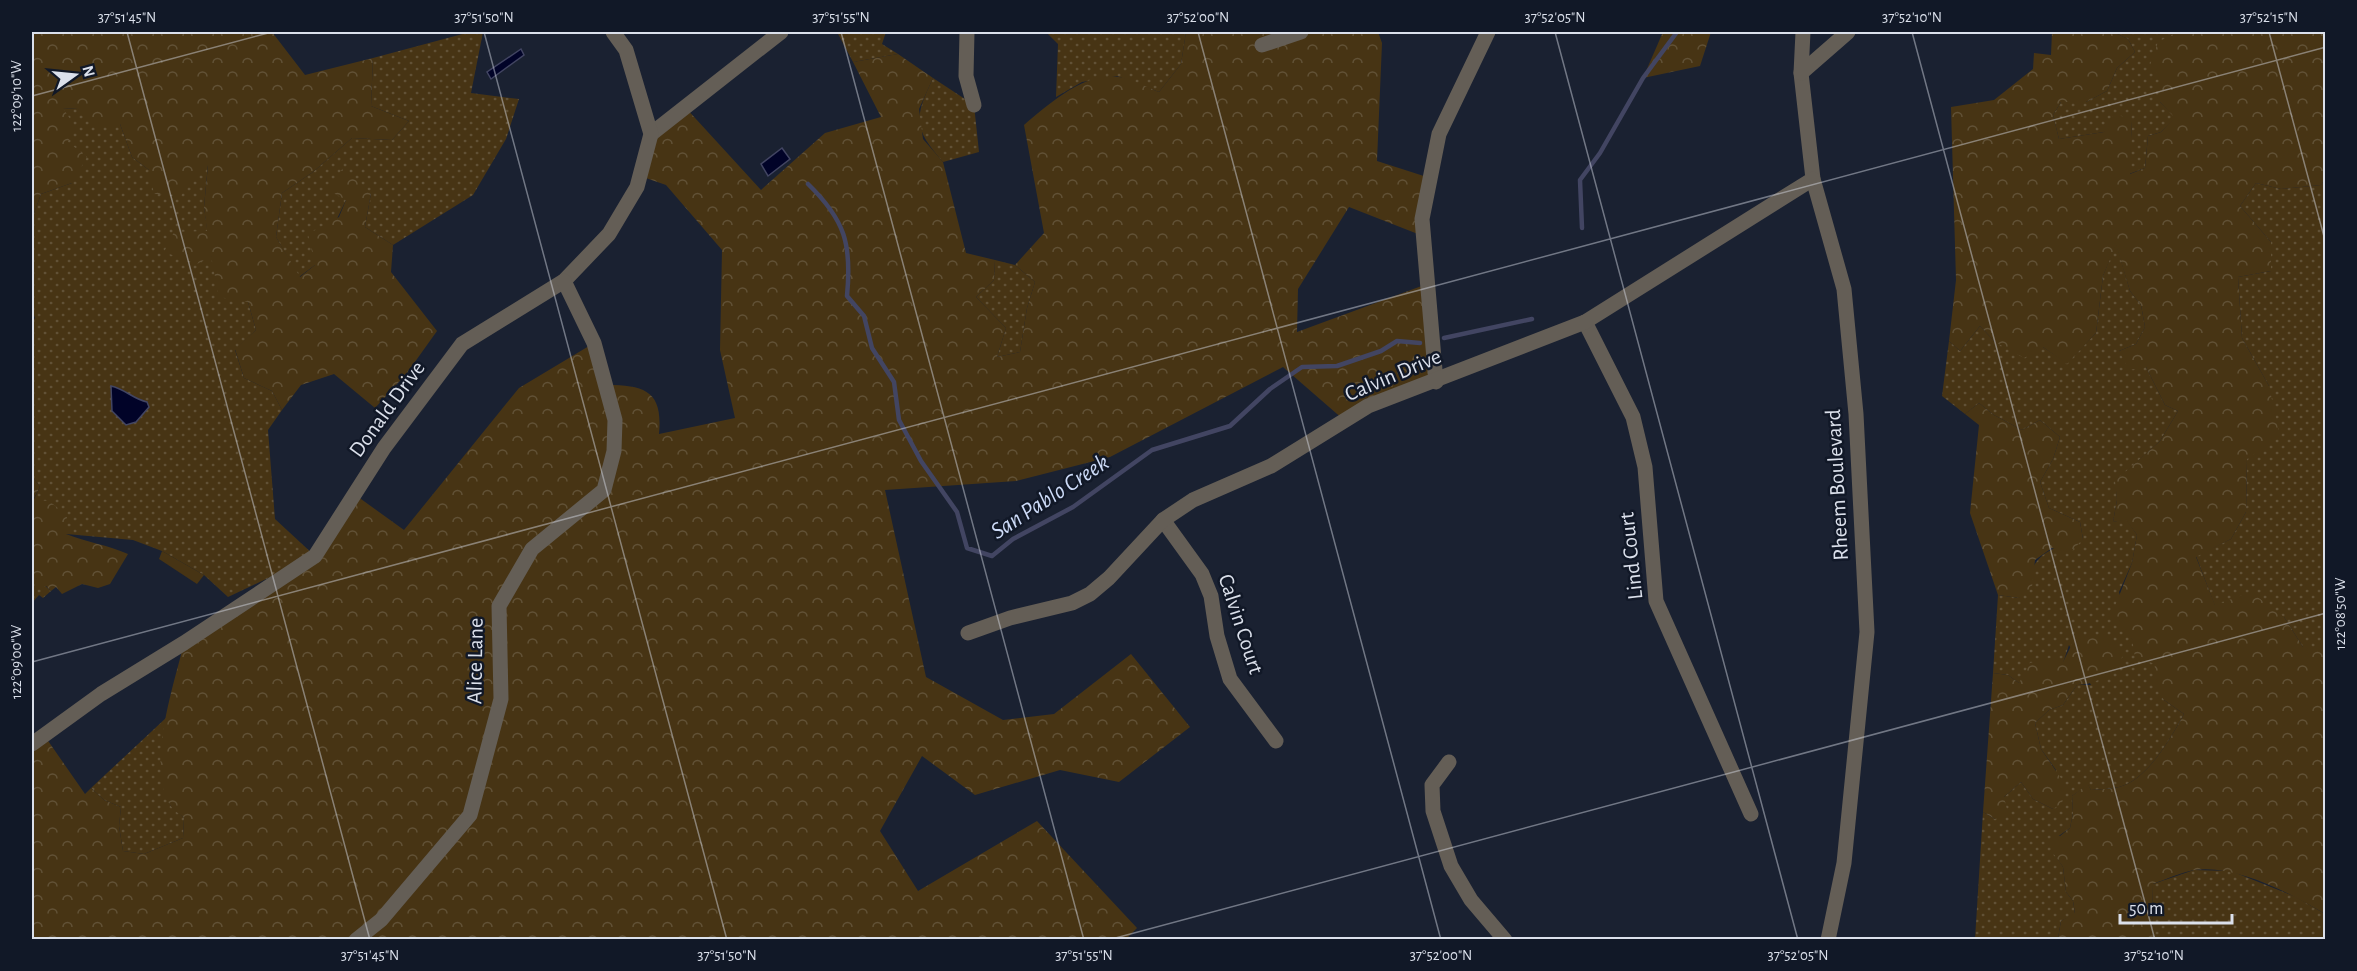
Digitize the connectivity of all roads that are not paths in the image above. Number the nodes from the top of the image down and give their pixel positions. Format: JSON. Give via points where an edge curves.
{"nodes":[{"id":1,"x":613,"y":32,"type":"edge"},
{"id":2,"x":781,"y":32,"type":"edge"},
{"id":3,"x":967,"y":32,"type":"edge"},
{"id":4,"x":1301,"y":32,"type":"edge"},
{"id":5,"x":1488,"y":32,"type":"edge"},
{"id":6,"x":1803,"y":32,"type":"edge"},
{"id":7,"x":1848,"y":32,"type":"edge"},
{"id":8,"x":1262,"y":45,"type":"dead end"},
{"id":9,"x":1801,"y":73,"type":"junction"},
{"id":10,"x":974,"y":105,"type":"dead end"},
{"id":11,"x":651,"y":134,"type":"junction"},
{"id":12,"x":1813,"y":179,"type":"junction"},
{"id":13,"x":564,"y":281,"type":"junction"},
{"id":14,"x":1585,"y":322,"type":"junction"},
{"id":15,"x":1436,"y":382,"type":"junction"},
{"id":16,"x":1163,"y":520,"type":"junction"},
{"id":17,"x":968,"y":633,"type":"dead end"},
{"id":18,"x":1276,"y":741,"type":"dead end"},
{"id":19,"x":32,"y":744,"type":"edge"},
{"id":20,"x":1449,"y":762,"type":"dead end"},
{"id":21,"x":1751,"y":814,"type":"dead end"},
{"id":22,"x":356,"y":939,"type":"edge"},
{"id":23,"x":1505,"y":939,"type":"edge"},
{"id":24,"x":1828,"y":939,"type":"edge"}],
"edges":[{"from":1,"to":11,"type":"street","via":[[626,50]]},
{"from":2,"to":11,"type":"street"},
{"from":3,"to":10,"type":"street","via":[[966,76]]},
{"from":4,"to":8,"type":"street"},
{"from":5,"to":15,"type":"street","via":[[1439,134],[1422,219]]},
{"from":6,"to":9,"type":"street","name":"Rheem Boulevard"},
{"from":7,"to":9,"type":"street"},
{"from":9,"to":12,"type":"street","name":"Rheem Boulevard"},
{"from":11,"to":13,"type":"street","name":"Donald Drive","via":[[637,187],[609,234]]},
{"from":12,"to":14,"type":"street","name":"Calvin Drive"},
{"from":12,"to":24,"type":"street","name":"Rheem Boulevard","via":[[1844,289],[1856,414],[1867,632],[1844,863]]},
{"from":13,"to":19,"type":"street","name":"Donald Drive","via":[[462,344],[384,448],[315,556],[101,694]]},
{"from":13,"to":22,"type":"street","name":"Alice Lane","via":[[594,343],[615,420],[614,452],[604,490],[532,549],[499,606],[501,699],[470,815],[381,920]]},
{"from":14,"to":15,"type":"street","name":"Calvin Drive"},
{"from":14,"to":21,"type":"street","name":"Lind Court","via":[[1633,417],[1645,467],[1656,601]]},
{"from":15,"to":16,"type":"street","name":"Calvin Drive","via":[[1368,406],[1271,465],[1193,500]]},
{"from":16,"to":17,"type":"street","name":"Calvin Drive","via":[[1090,594],[1072,603]]},
{"from":16,"to":18,"type":"street","name":"Calvin Court","via":[[1202,574],[1211,596],[1217,636],[1230,679]]},
{"from":20,"to":23,"type":"street","via":[[1432,786],[1433,811],[1451,866],[1471,900]]}]}
